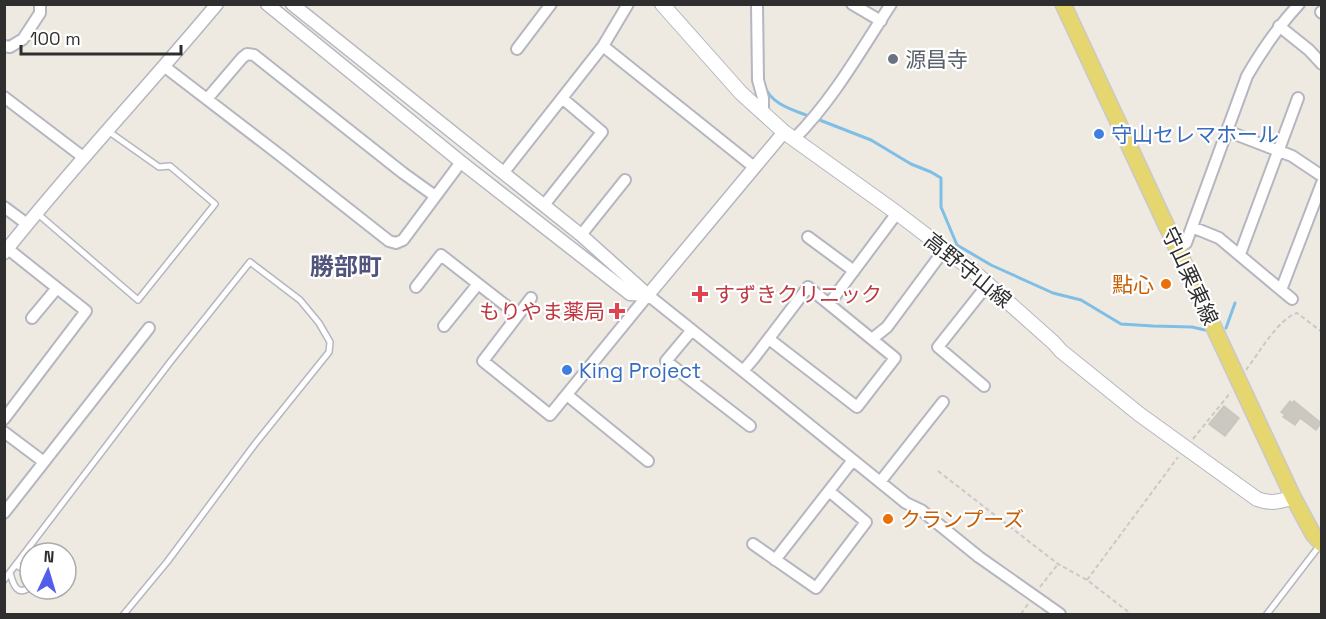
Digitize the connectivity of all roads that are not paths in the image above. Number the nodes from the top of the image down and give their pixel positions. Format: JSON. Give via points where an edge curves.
{"nodes":[{"id":1,"x":40,"y":4,"type":"edge"},
{"id":2,"x":217,"y":4,"type":"edge"},
{"id":3,"x":267,"y":4,"type":"edge"},
{"id":4,"x":292,"y":4,"type":"edge"},
{"id":5,"x":551,"y":4,"type":"edge"},
{"id":6,"x":628,"y":4,"type":"edge"},
{"id":7,"x":662,"y":4,"type":"edge"},
{"id":8,"x":757,"y":4,"type":"edge"},
{"id":9,"x":852,"y":4,"type":"edge"},
{"id":10,"x":891,"y":4,"type":"edge"},
{"id":11,"x":1063,"y":4,"type":"edge"},
{"id":12,"x":1299,"y":4,"type":"edge"},
{"id":13,"x":880,"y":21,"type":"junction"},
{"id":14,"x":1279,"y":26,"type":"junction"},
{"id":15,"x":4,"y":46,"type":"edge"},
{"id":16,"x":603,"y":46,"type":"junction"},
{"id":17,"x":517,"y":49,"type":"dead end"},
{"id":18,"x":1322,"y":64,"type":"edge"},
{"id":19,"x":165,"y":67,"type":"junction"},
{"id":20,"x":4,"y":97,"type":"edge"},
{"id":21,"x":562,"y":98,"type":"junction"},
{"id":22,"x":1298,"y":98,"type":"dead end"},
{"id":23,"x":207,"y":99,"type":"junction"},
{"id":24,"x":763,"y":114,"type":"junction"},
{"id":25,"x":107,"y":130,"type":"junction"},
{"id":26,"x":1227,"y":131,"type":"junction"},
{"id":27,"x":789,"y":135,"type":"junction"},
{"id":28,"x":1278,"y":151,"type":"junction"},
{"id":29,"x":83,"y":157,"type":"junction"},
{"id":30,"x":462,"y":162,"type":"junction"},
{"id":31,"x":754,"y":167,"type":"junction"},
{"id":32,"x":500,"y":169,"type":"junction"},
{"id":33,"x":1322,"y":176,"type":"edge"},
{"id":34,"x":485,"y":180,"type":"junction"},
{"id":35,"x":625,"y":180,"type":"dead end"},
{"id":36,"x":1322,"y":183,"type":"edge"},
{"id":37,"x":435,"y":196,"type":"junction"},
{"id":38,"x":544,"y":205,"type":"junction"},
{"id":39,"x":4,"y":207,"type":"edge"},
{"id":40,"x":37,"y":213,"type":"junction"},
{"id":41,"x":897,"y":213,"type":"junction"},
{"id":42,"x":27,"y":224,"type":"junction"},
{"id":43,"x":1192,"y":227,"type":"junction"},
{"id":44,"x":581,"y":235,"type":"junction"},
{"id":45,"x":808,"y":237,"type":"dead end"},
{"id":46,"x":1177,"y":249,"type":"junction"},
{"id":47,"x":945,"y":250,"type":"junction"},
{"id":48,"x":6,"y":251,"type":"edge"},
{"id":49,"x":1240,"y":254,"type":"junction"},
{"id":50,"x":854,"y":271,"type":"junction"},
{"id":51,"x":478,"y":284,"type":"junction"},
{"id":52,"x":988,"y":284,"type":"junction"},
{"id":53,"x":416,"y":287,"type":"dead end"},
{"id":54,"x":57,"y":288,"type":"junction"},
{"id":55,"x":1281,"y":290,"type":"junction"},
{"id":56,"x":648,"y":295,"type":"junction"},
{"id":57,"x":531,"y":298,"type":"dead end"},
{"id":58,"x":1292,"y":299,"type":"dead end"},
{"id":59,"x":829,"y":304,"type":"junction"},
{"id":60,"x":518,"y":315,"type":"junction"},
{"id":61,"x":32,"y":318,"type":"dead end"},
{"id":62,"x":444,"y":326,"type":"dead end"},
{"id":63,"x":149,"y":328,"type":"dead end"},
{"id":64,"x":692,"y":330,"type":"junction"},
{"id":65,"x":769,"y":339,"type":"junction"},
{"id":66,"x":872,"y":339,"type":"junction"},
{"id":67,"x":743,"y":371,"type":"junction"},
{"id":68,"x":984,"y":386,"type":"dead end"},
{"id":69,"x":567,"y":395,"type":"junction"},
{"id":70,"x":943,"y":402,"type":"dead end"},
{"id":71,"x":4,"y":419,"type":"edge"},
{"id":72,"x":750,"y":426,"type":"dead end"},
{"id":73,"x":4,"y":432,"type":"edge"},
{"id":74,"x":853,"y":460,"type":"junction"},
{"id":75,"x":648,"y":461,"type":"dead end"},
{"id":76,"x":44,"y":462,"type":"junction"},
{"id":77,"x":880,"y":482,"type":"junction"},
{"id":78,"x":829,"y":491,"type":"junction"},
{"id":79,"x":1293,"y":497,"type":"junction"},
{"id":80,"x":4,"y":513,"type":"edge"},
{"id":81,"x":753,"y":544,"type":"dead end"},
{"id":82,"x":1321,"y":544,"type":"edge"},
{"id":83,"x":775,"y":560,"type":"junction"},
{"id":84,"x":16,"y":565,"type":"joint"},
{"id":85,"x":10,"y":573,"type":"junction"},
{"id":86,"x":4,"y":580,"type":"edge"},
{"id":87,"x":18,"y":589,"type":"edge"},
{"id":88,"x":124,"y":615,"type":"edge"},
{"id":89,"x":1060,"y":615,"type":"edge"},
{"id":90,"x":1267,"y":615,"type":"edge"}],
"edges":[{"from":1,"to":15,"type":"street","via":[[40,13],[22,39],[10,47]]},
{"from":2,"to":19,"type":"street"},
{"from":3,"to":30,"type":"street"},
{"from":4,"to":32,"type":"street"},
{"from":5,"to":17,"type":"street"},
{"from":6,"to":16,"type":"street"},
{"from":7,"to":24,"type":"main road","name":"高野守山線"},
{"from":8,"to":24,"type":"street","via":[[758,80]]},
{"from":9,"to":13,"type":"street"},
{"from":10,"to":13,"type":"street"},
{"from":11,"to":46,"type":"main road","name":"守山栗東線"},
{"from":12,"to":14,"type":"street"},
{"from":13,"to":27,"type":"street","via":[[812,122]]},
{"from":14,"to":18,"type":"street"},
{"from":14,"to":26,"type":"street","via":[[1247,76]]},
{"from":16,"to":21,"type":"street"},
{"from":16,"to":31,"type":"street"},
{"from":19,"to":23,"type":"street"},
{"from":19,"to":25,"type":"street"},
{"from":20,"to":29,"type":"street"},
{"from":21,"to":32,"type":"street"},
{"from":21,"to":38,"type":"street","via":[[602,132]]},
{"from":22,"to":28,"type":"street"},
{"from":23,"to":37,"type":"street","via":[[242,57],[254,55]]},
{"from":23,"to":37,"type":"street","via":[[389,241],[403,240]]},
{"from":24,"to":27,"type":"main road","name":"高野守山線"},
{"from":25,"to":29,"type":"street"},
{"from":25,"to":40,"type":"lane","via":[[159,167],[170,166],[214,204],[138,300]]},
{"from":26,"to":28,"type":"street"},
{"from":26,"to":43,"type":"street"},
{"from":27,"to":31,"type":"street"},
{"from":27,"to":41,"type":"main road","name":"高野守山線"},
{"from":28,"to":33,"type":"street"},
{"from":28,"to":49,"type":"street"},
{"from":29,"to":40,"type":"street"},
{"from":30,"to":34,"type":"street"},
{"from":30,"to":37,"type":"street"},
{"from":31,"to":56,"type":"street"},
{"from":32,"to":34,"type":"street"},
{"from":32,"to":38,"type":"street"},
{"from":34,"to":56,"type":"street","via":[[630,294]]},
{"from":35,"to":44,"type":"street"},
{"from":36,"to":55,"type":"street"},
{"from":38,"to":44,"type":"street"},
{"from":39,"to":42,"type":"street"},
{"from":40,"to":42,"type":"street"},
{"from":41,"to":47,"type":"main road","name":"高野守山線"},
{"from":41,"to":50,"type":"street"},
{"from":42,"to":48,"type":"street"},
{"from":43,"to":46,"type":"street","via":[[1186,243]]},
{"from":43,"to":49,"type":"street","via":[[1219,238]]},
{"from":44,"to":56,"type":"street"},
{"from":45,"to":50,"type":"street"},
{"from":46,"to":79,"type":"main road","name":"守山栗東線"},
{"from":47,"to":52,"type":"main road","name":"高野守山線"},
{"from":47,"to":66,"type":"street","via":[[886,327]]},
{"from":48,"to":54,"type":"street"},
{"from":49,"to":55,"type":"street"},
{"from":50,"to":59,"type":"street"},
{"from":51,"to":53,"type":"street","via":[[441,255]]},
{"from":51,"to":60,"type":"street"},
{"from":51,"to":62,"type":"street"},
{"from":52,"to":68,"type":"street","via":[[938,347]]},
{"from":52,"to":79,"type":"main road","name":"高野守山線","via":[[1139,414],[1257,499],[1279,502]]},
{"from":54,"to":61,"type":"street"},
{"from":54,"to":71,"type":"street","via":[[86,311]]},
{"from":55,"to":58,"type":"street"},
{"from":56,"to":64,"type":"street"},
{"from":56,"to":69,"type":"street"},
{"from":57,"to":60,"type":"street"},
{"from":59,"to":65,"type":"street","via":[[808,287]]},
{"from":59,"to":66,"type":"street"},
{"from":60,"to":69,"type":"street","via":[[483,361],[550,415]]},
{"from":63,"to":76,"type":"street"},
{"from":64,"to":67,"type":"street"},
{"from":64,"to":72,"type":"street","via":[[666,361]]},
{"from":65,"to":66,"type":"street","via":[[857,407],[895,358]]},
{"from":65,"to":67,"type":"street"},
{"from":67,"to":74,"type":"street"},
{"from":69,"to":75,"type":"street"},
{"from":70,"to":77,"type":"street"},
{"from":73,"to":76,"type":"street"},
{"from":74,"to":77,"type":"street"},
{"from":74,"to":78,"type":"street"},
{"from":76,"to":80,"type":"street"},
{"from":77,"to":89,"type":"street"},
{"from":78,"to":83,"type":"street"},
{"from":78,"to":83,"type":"street","via":[[866,522],[816,588]]},
{"from":79,"to":82,"type":"main road","name":"守山栗東線"},
{"from":81,"to":83,"type":"street"},
{"from":82,"to":90,"type":"lane"},
{"from":84,"to":85,"type":"lane"},
{"from":84,"to":88,"type":"lane","via":[[250,262],[300,300],[330,342],[329,352]]},
{"from":85,"to":86,"type":"lane"},
{"from":85,"to":87,"type":"lane"}]}
